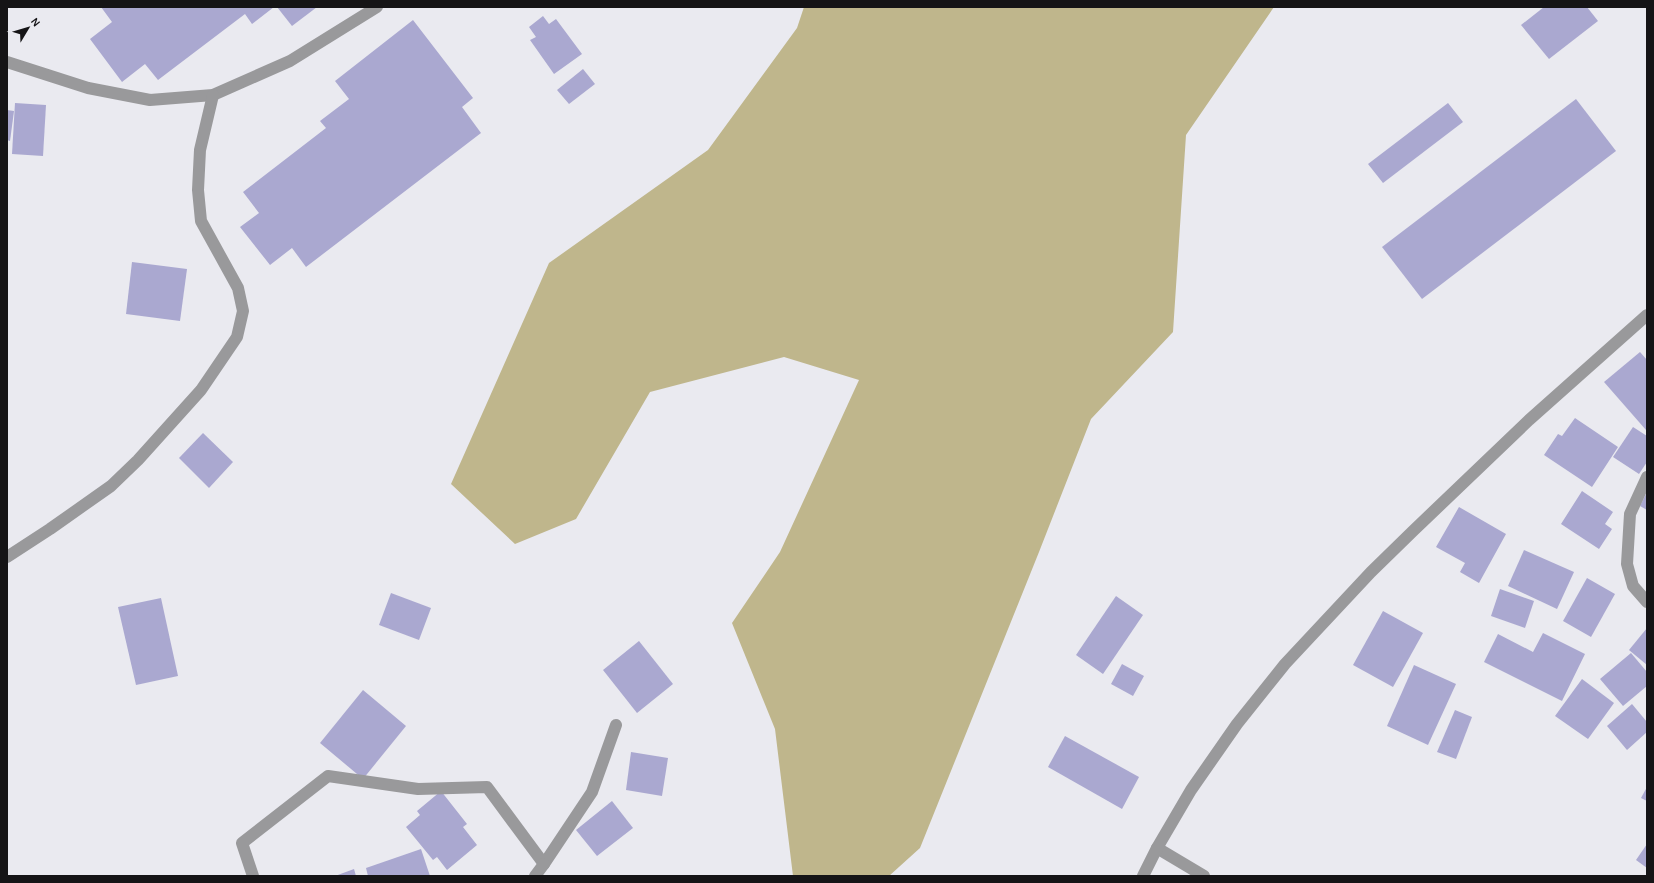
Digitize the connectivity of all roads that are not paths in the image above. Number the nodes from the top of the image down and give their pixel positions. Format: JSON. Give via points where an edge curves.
{"nodes":[{"id":1,"x":377,"y":7,"type":"edge"},
{"id":2,"x":7,"y":62,"type":"edge"},
{"id":3,"x":213,"y":95,"type":"junction"},
{"id":4,"x":1647,"y":315,"type":"edge"},
{"id":5,"x":1647,"y":477,"type":"edge"},
{"id":6,"x":7,"y":557,"type":"edge"},
{"id":7,"x":1647,"y":602,"type":"edge"},
{"id":8,"x":616,"y":725,"type":"dead end"},
{"id":9,"x":1157,"y":848,"type":"junction"},
{"id":10,"x":544,"y":864,"type":"junction"},
{"id":11,"x":253,"y":876,"type":"edge"},
{"id":12,"x":535,"y":876,"type":"edge"},
{"id":13,"x":1143,"y":876,"type":"edge"},
{"id":14,"x":1204,"y":876,"type":"edge"}],
"edges":[{"from":1,"to":3,"type":"street","via":[[290,61]]},
{"from":2,"to":3,"type":"street","via":[[88,88],[150,100]]},
{"from":3,"to":6,"type":"street","via":[[200,150],[198,190],[201,221],[238,288],[243,311],[237,337],[201,390],[111,486]]},
{"from":4,"to":9,"type":"street","via":[[1529,420],[1430,515],[1371,572],[1285,664],[1237,724],[1195,784]]},
{"from":5,"to":7,"type":"street","via":[[1630,514],[1627,564],[1633,586]]},
{"from":8,"to":10,"type":"street","via":[[592,792]]},
{"from":9,"to":13,"type":"street"},
{"from":9,"to":14,"type":"street"},
{"from":10,"to":11,"type":"street","via":[[487,787],[418,789],[328,776],[242,843]]},
{"from":10,"to":12,"type":"street"}]}
